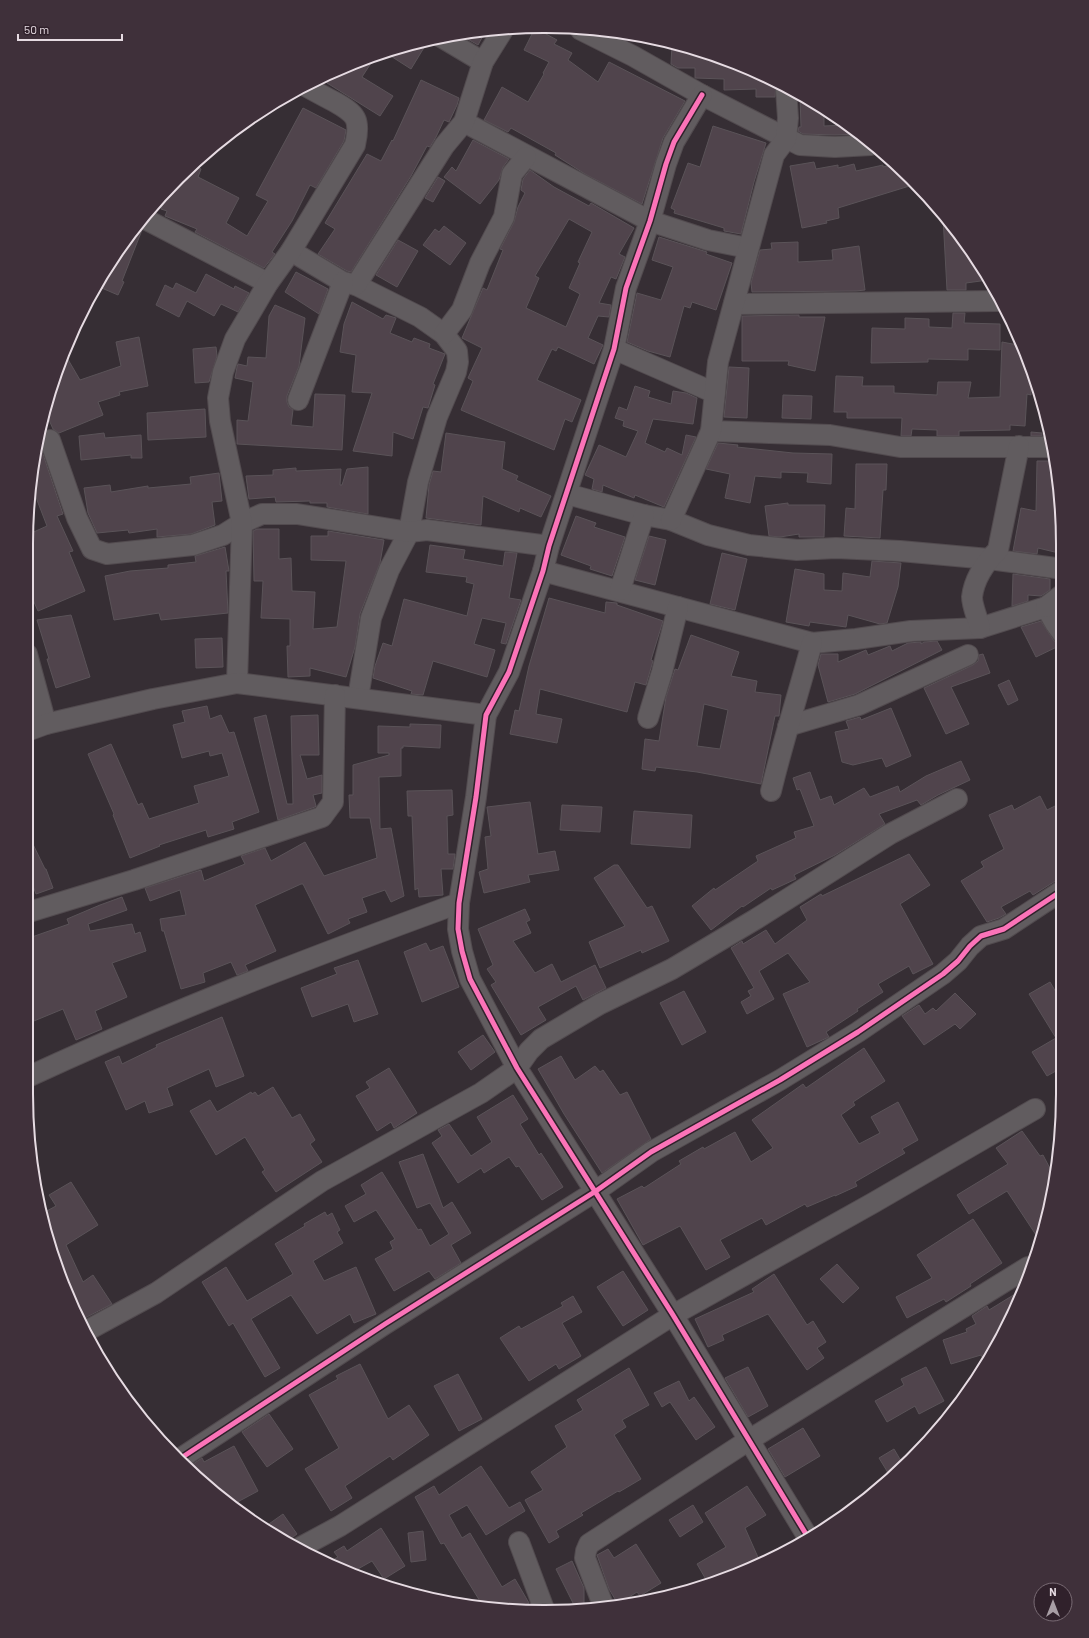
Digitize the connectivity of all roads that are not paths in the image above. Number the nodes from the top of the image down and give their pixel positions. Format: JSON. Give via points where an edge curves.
{"nodes":[{"id":1,"x":500,"y":35,"type":"edge"},
{"id":2,"x":591,"y":35,"type":"edge"},
{"id":3,"x":450,"y":42,"type":"edge"},
{"id":4,"x":484,"y":62,"type":"junction"},
{"id":5,"x":312,"y":89,"type":"edge"},
{"id":6,"x":702,"y":95,"type":"junction"},
{"id":7,"x":786,"y":95,"type":"edge"},
{"id":8,"x":464,"y":122,"type":"junction"},
{"id":9,"x":786,"y":139,"type":"junction"},
{"id":10,"x":864,"y":145,"type":"edge"},
{"id":11,"x":526,"y":156,"type":"junction"},
{"id":12,"x":149,"y":221,"type":"edge"},
{"id":13,"x":650,"y":221,"type":"junction"},
{"id":14,"x":748,"y":248,"type":"junction"},
{"id":15,"x":291,"y":251,"type":"junction"},
{"id":16,"x":349,"y":283,"type":"junction"},
{"id":17,"x":268,"y":284,"type":"junction"},
{"id":18,"x":994,"y":301,"type":"edge"},
{"id":19,"x":734,"y":304,"type":"junction"},
{"id":20,"x":444,"y":334,"type":"junction"},
{"id":21,"x":614,"y":349,"type":"junction"},
{"id":22,"x":715,"y":393,"type":"junction"},
{"id":23,"x":298,"y":400,"type":"dead end"},
{"id":24,"x":710,"y":431,"type":"junction"},
{"id":25,"x":50,"y":440,"type":"dead end"},
{"id":26,"x":1019,"y":446,"type":"junction"},
{"id":27,"x":1046,"y":447,"type":"edge"},
{"id":28,"x":567,"y":494,"type":"junction"},
{"id":29,"x":644,"y":515,"type":"junction"},
{"id":30,"x":671,"y":520,"type":"junction"},
{"id":31,"x":242,"y":523,"type":"junction"},
{"id":32,"x":410,"y":532,"type":"junction"},
{"id":33,"x":549,"y":546,"type":"junction"},
{"id":34,"x":990,"y":559,"type":"junction"},
{"id":35,"x":1056,"y":568,"type":"edge"},
{"id":36,"x":543,"y":570,"type":"junction"},
{"id":37,"x":620,"y":590,"type":"junction"},
{"id":38,"x":1056,"y":599,"type":"edge"},
{"id":39,"x":678,"y":607,"type":"junction"},
{"id":40,"x":1046,"y":607,"type":"junction"},
{"id":41,"x":1056,"y":625,"type":"edge"},
{"id":42,"x":980,"y":628,"type":"junction"},
{"id":43,"x":812,"y":643,"type":"junction"},
{"id":44,"x":968,"y":655,"type":"dead end"},
{"id":45,"x":33,"y":676,"type":"edge"},
{"id":46,"x":237,"y":683,"type":"junction"},
{"id":47,"x":335,"y":695,"type":"junction"},
{"id":48,"x":358,"y":698,"type":"junction"},
{"id":49,"x":486,"y":714,"type":"junction"},
{"id":50,"x":648,"y":718,"type":"dead end"},
{"id":51,"x":46,"y":724,"type":"junction"},
{"id":52,"x":788,"y":726,"type":"junction"},
{"id":53,"x":33,"y":729,"type":"edge"},
{"id":54,"x":771,"y":791,"type":"dead end"},
{"id":55,"x":957,"y":799,"type":"dead end"},
{"id":56,"x":1056,"y":895,"type":"edge"},
{"id":57,"x":459,"y":903,"type":"junction"},
{"id":58,"x":33,"y":911,"type":"edge"},
{"id":59,"x":518,"y":1068,"type":"junction"},
{"id":60,"x":33,"y":1075,"type":"edge"},
{"id":61,"x":1035,"y":1109,"type":"dead end"},
{"id":62,"x":596,"y":1191,"type":"junction"},
{"id":63,"x":1025,"y":1269,"type":"edge"},
{"id":64,"x":673,"y":1315,"type":"junction"},
{"id":65,"x":91,"y":1329,"type":"edge"},
{"id":66,"x":749,"y":1440,"type":"junction"},
{"id":67,"x":184,"y":1456,"type":"edge"},
{"id":68,"x":805,"y":1533,"type":"edge"},
{"id":69,"x":519,"y":1542,"type":"dead end"},
{"id":70,"x":305,"y":1545,"type":"edge"},
{"id":71,"x":602,"y":1602,"type":"edge"},
{"id":72,"x":542,"y":1605,"type":"edge"}],
"edges":[{"from":1,"to":4,"type":"street"},
{"from":2,"to":6,"type":"street"},
{"from":3,"to":4,"type":"street"},
{"from":4,"to":8,"type":"street"},
{"from":5,"to":15,"type":"street","via":[[351,111],[358,132],[356,144]]},
{"from":6,"to":9,"type":"street"},
{"from":6,"to":13,"type":"street","via":[[674,142]]},
{"from":7,"to":9,"type":"street"},
{"from":8,"to":11,"type":"street"},
{"from":8,"to":16,"type":"street","via":[[444,146]]},
{"from":9,"to":10,"type":"street","via":[[800,146]]},
{"from":9,"to":14,"type":"street","via":[[774,155]]},
{"from":11,"to":13,"type":"street"},
{"from":11,"to":20,"type":"street","via":[[512,174],[504,217],[480,263],[462,310]]},
{"from":12,"to":17,"type":"street"},
{"from":13,"to":14,"type":"street","via":[[708,240]]},
{"from":13,"to":21,"type":"street","via":[[626,288]]},
{"from":14,"to":19,"type":"street"},
{"from":15,"to":16,"type":"street"},
{"from":15,"to":17,"type":"street"},
{"from":16,"to":20,"type":"street","via":[[420,317]]},
{"from":16,"to":23,"type":"street"},
{"from":17,"to":31,"type":"street","via":[[235,339],[223,372],[218,398],[220,421]]},
{"from":18,"to":19,"type":"street"},
{"from":19,"to":22,"type":"street","via":[[718,362]]},
{"from":20,"to":32,"type":"street","via":[[457,351],[458,362],[437,417],[418,482]]},
{"from":21,"to":22,"type":"street"},
{"from":21,"to":28,"type":"street"},
{"from":22,"to":24,"type":"street"},
{"from":24,"to":26,"type":"street","via":[[830,435],[900,447]]},
{"from":24,"to":30,"type":"street"},
{"from":25,"to":31,"type":"street","via":[[77,518],[92,549],[107,554],[193,545],[223,535]]},
{"from":26,"to":27,"type":"street"},
{"from":26,"to":34,"type":"street","via":[[998,550]]},
{"from":28,"to":29,"type":"street"},
{"from":28,"to":33,"type":"street"},
{"from":29,"to":30,"type":"street"},
{"from":29,"to":37,"type":"street"},
{"from":30,"to":34,"type":"street","via":[[708,535],[749,545],[797,550],[836,548],[900,551]]},
{"from":31,"to":32,"type":"street","via":[[262,514],[297,514]]},
{"from":31,"to":46,"type":"street"},
{"from":32,"to":33,"type":"street","via":[[427,530]]},
{"from":32,"to":48,"type":"street","via":[[389,570],[371,618]]},
{"from":33,"to":36,"type":"street"},
{"from":34,"to":35,"type":"street"},
{"from":34,"to":42,"type":"street","via":[[979,576],[972,598]]},
{"from":36,"to":37,"type":"street"},
{"from":36,"to":49,"type":"street","via":[[509,672]]},
{"from":37,"to":39,"type":"street"},
{"from":38,"to":40,"type":"street"},
{"from":39,"to":43,"type":"street"},
{"from":39,"to":50,"type":"street"},
{"from":40,"to":41,"type":"street"},
{"from":40,"to":42,"type":"street"},
{"from":42,"to":43,"type":"street","via":[[911,631]]},
{"from":43,"to":52,"type":"street"},
{"from":44,"to":52,"type":"street","via":[[858,705]]},
{"from":45,"to":51,"type":"street"},
{"from":46,"to":47,"type":"street"},
{"from":46,"to":51,"type":"street"},
{"from":47,"to":48,"type":"street"},
{"from":47,"to":58,"type":"street","via":[[332,802],[322,817]]},
{"from":48,"to":49,"type":"street"},
{"from":49,"to":57,"type":"street"},
{"from":51,"to":53,"type":"street"},
{"from":52,"to":54,"type":"street"},
{"from":55,"to":59,"type":"street","via":[[890,834],[672,969],[600,1004],[541,1039]]},
{"from":56,"to":62,"type":"street","via":[[1004,929],[981,936],[943,974],[858,1032],[780,1080],[652,1152]]},
{"from":57,"to":59,"type":"street","via":[[458,929],[470,979]]},
{"from":57,"to":60,"type":"street","via":[[220,994],[96,1045]]},
{"from":59,"to":62,"type":"street"},
{"from":59,"to":65,"type":"street","via":[[481,1093],[322,1181],[156,1293]]},
{"from":61,"to":64,"type":"street"},
{"from":62,"to":64,"type":"street"},
{"from":62,"to":67,"type":"street","via":[[385,1324]]},
{"from":63,"to":66,"type":"street"},
{"from":64,"to":66,"type":"street"},
{"from":64,"to":70,"type":"street","via":[[340,1526]]},
{"from":66,"to":68,"type":"street"},
{"from":66,"to":71,"type":"street","via":[[589,1544],[585,1558]]},
{"from":69,"to":72,"type":"street"}]}
